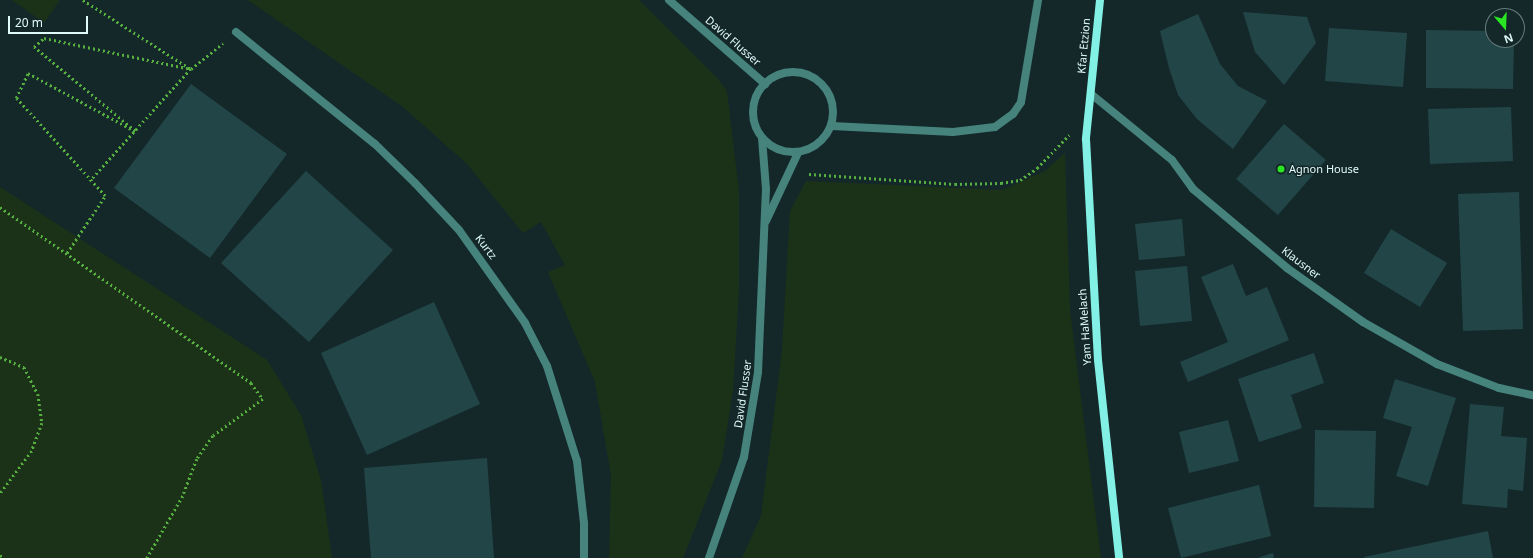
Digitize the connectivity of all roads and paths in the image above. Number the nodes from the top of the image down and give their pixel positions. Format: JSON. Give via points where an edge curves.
{"nodes":[{"id":1,"x":83,"y":0,"type":"edge"},
{"id":2,"x":669,"y":0,"type":"edge"},
{"id":3,"x":1038,"y":0,"type":"edge"},
{"id":4,"x":1100,"y":0,"type":"edge"},
{"id":5,"x":236,"y":32,"type":"joint"},
{"id":6,"x":191,"y":69,"type":"junction"},
{"id":7,"x":765,"y":84,"type":"junction"},
{"id":8,"x":1092,"y":94,"type":"junction"},
{"id":9,"x":832,"y":126,"type":"junction"},
{"id":10,"x":135,"y":131,"type":"junction"},
{"id":11,"x":762,"y":138,"type":"junction"},
{"id":12,"x":1086,"y":140,"type":"junction"},
{"id":13,"x":798,"y":153,"type":"junction"},
{"id":14,"x":804,"y":173,"type":"dead end"},
{"id":15,"x":90,"y":181,"type":"junction"},
{"id":16,"x":0,"y":207,"type":"edge"},
{"id":17,"x":763,"y":228,"type":"junction"},
{"id":18,"x":67,"y":253,"type":"junction"},
{"id":19,"x":0,"y":356,"type":"edge"},
{"id":20,"x":1533,"y":395,"type":"edge"},
{"id":21,"x":0,"y":494,"type":"edge"},
{"id":22,"x":0,"y":555,"type":"edge"},
{"id":23,"x":4,"y":558,"type":"edge"},
{"id":24,"x":147,"y":558,"type":"edge"},
{"id":25,"x":584,"y":558,"type":"edge"},
{"id":26,"x":710,"y":558,"type":"edge"},
{"id":27,"x":1119,"y":558,"type":"edge"}],
"edges":[{"from":1,"to":6,"type":"path"},
{"from":2,"to":7,"type":"street","name":"David Flusser"},
{"from":3,"to":9,"type":"street","via":[[1021,102],[995,127],[953,132]]},
{"from":4,"to":8,"type":"street","name":"Kfar Etzion"},
{"from":5,"to":6,"type":"path"},
{"from":5,"to":25,"type":"street","name":"Kurtz","via":[[375,144],[415,183],[459,230],[525,323],[547,366],[577,461],[584,523]]},
{"from":6,"to":10,"type":"path"},
{"from":6,"to":10,"type":"path","via":[[44,38],[34,47]]},
{"from":7,"to":9,"type":"street","via":[[774,77],[794,72],[815,78],[833,104]]},
{"from":7,"to":11,"type":"street","via":[[758,93],[753,110]]},
{"from":8,"to":12,"type":"street","name":"Yam HaMelach"},
{"from":8,"to":20,"type":"street","name":"Klausner","via":[[1172,160],[1192,189],[1287,268],[1362,322],[1437,364],[1499,388]]},
{"from":9,"to":13,"type":"street","via":[[819,144]]},
{"from":10,"to":15,"type":"path"},
{"from":10,"to":15,"type":"path","via":[[28,73],[16,98]]},
{"from":11,"to":13,"type":"street","via":[[772,147]]},
{"from":11,"to":17,"type":"street","name":"David Flusser"},
{"from":12,"to":14,"type":"path","via":[[1066,135],[1062,144],[1038,168],[1020,180],[1001,183],[955,184]]},
{"from":12,"to":27,"type":"street","name":"Yam HaMelach","via":[[1098,360]]},
{"from":13,"to":17,"type":"street","name":"David Flusser"},
{"from":15,"to":18,"type":"path","via":[[105,196]]},
{"from":16,"to":18,"type":"path"},
{"from":17,"to":26,"type":"street","name":"David Flusser","via":[[758,372],[744,457]]},
{"from":18,"to":24,"type":"path","via":[[193,345],[251,383],[263,399],[213,436],[197,458],[183,496]]},
{"from":19,"to":21,"type":"path","via":[[24,367],[38,394],[42,423],[32,451]]},
{"from":22,"to":23,"type":"path"}]}
